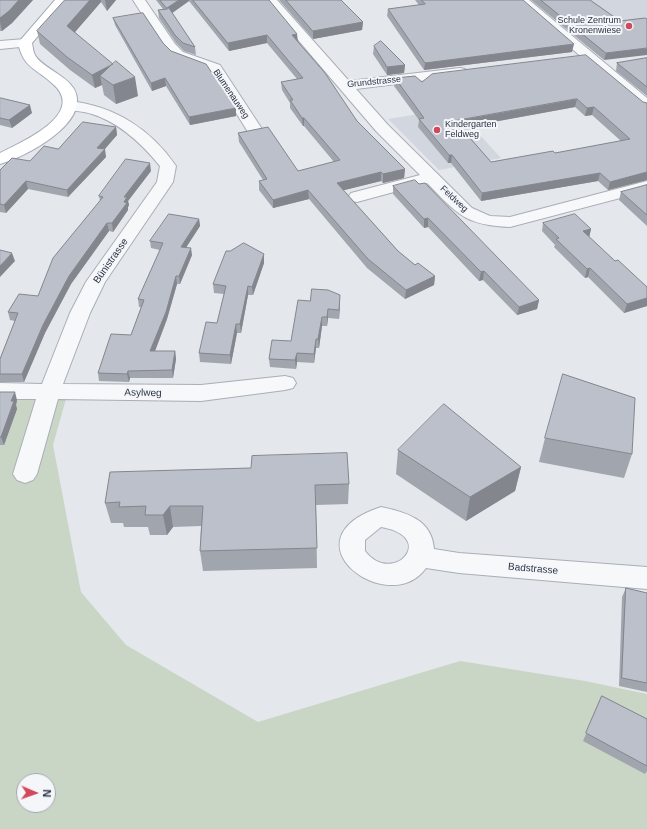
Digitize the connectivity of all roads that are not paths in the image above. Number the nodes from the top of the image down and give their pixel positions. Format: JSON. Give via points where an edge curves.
{"nodes":[{"id":1,"x":62,"y":0,"type":"edge"},
{"id":2,"x":139,"y":0,"type":"edge"},
{"id":3,"x":270,"y":0,"type":"edge"},
{"id":4,"x":521,"y":0,"type":"edge"},
{"id":5,"x":25,"y":43,"type":"junction"},
{"id":6,"x":0,"y":45,"type":"edge"},
{"id":7,"x":588,"y":56,"type":"junction"},
{"id":8,"x":572,"y":58,"type":"edge"},
{"id":9,"x":617,"y":65,"type":"edge"},
{"id":10,"x":601,"y":67,"type":"junction"},
{"id":11,"x":472,"y":70,"type":"edge"},
{"id":12,"x":345,"y":86,"type":"junction"},
{"id":13,"x":70,"y":106,"type":"junction"},
{"id":14,"x":647,"y":106,"type":"edge"},
{"id":15,"x":254,"y":128,"type":"edge"},
{"id":16,"x":0,"y":160,"type":"edge"},
{"id":17,"x":432,"y":177,"type":"junction"},
{"id":18,"x":647,"y":186,"type":"edge"},
{"id":19,"x":357,"y":197,"type":"dead end"},
{"id":20,"x":285,"y":383,"type":"dead end"},
{"id":21,"x":0,"y":391,"type":"edge"},
{"id":22,"x":49,"y":392,"type":"junction"},
{"id":23,"x":25,"y":474,"type":"dead end"},
{"id":24,"x":420,"y":557,"type":"dead end"},
{"id":25,"x":647,"y":578,"type":"edge"}],
"edges":[{"from":1,"to":5,"type":"main road"},
{"from":2,"to":15,"type":"street","name":"Blumenauweg","via":[[178,55],[215,68]]},
{"from":3,"to":12,"type":"street","name":"Grundstrasse"},
{"from":4,"to":7,"type":"street"},
{"from":5,"to":6,"type":"street"},
{"from":5,"to":13,"type":"main road","via":[[28,56],[67,90],[71,100]]},
{"from":7,"to":8,"type":"street"},
{"from":7,"to":10,"type":"street"},
{"from":9,"to":10,"type":"street"},
{"from":10,"to":14,"type":"street"},
{"from":11,"to":12,"type":"street","name":"Grundstrasse"},
{"from":12,"to":17,"type":"street","name":"Feldweg","via":[[382,128]]},
{"from":13,"to":16,"type":"main road","via":[[68,114],[54,129]]},
{"from":13,"to":22,"type":"street","name":"Bünistrasse","via":[[90,108],[109,114],[143,139],[160,154],[168,166],[165,182],[93,287]]},
{"from":17,"to":18,"type":"street","name":"Feldweg","via":[[466,212],[487,221],[510,222]]},
{"from":17,"to":19,"type":"street"},
{"from":20,"to":22,"type":"street","name":"Asylweg","via":[[201,393]]},
{"from":21,"to":22,"type":"street","name":"Asylweg"},
{"from":22,"to":23,"type":"street","name":"Bünistrasse"},
{"from":24,"to":25,"type":"street","name":"Badstrasse","via":[[467,564]]}]}
